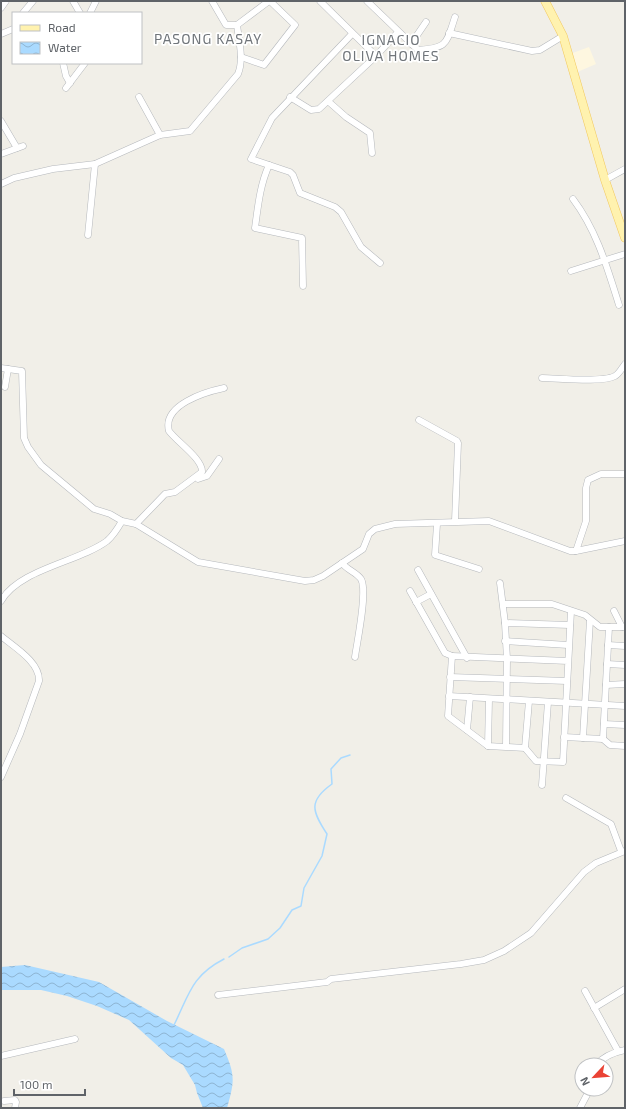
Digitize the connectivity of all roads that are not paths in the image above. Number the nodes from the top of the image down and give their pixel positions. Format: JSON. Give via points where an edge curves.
{"nodes":[{"id":1,"x":6,"y":1,"type":"edge"},
{"id":2,"x":33,"y":1,"type":"edge"},
{"id":3,"x":73,"y":1,"type":"edge"},
{"id":4,"x":96,"y":1,"type":"edge"},
{"id":5,"x":212,"y":1,"type":"edge"},
{"id":6,"x":270,"y":1,"type":"edge"},
{"id":7,"x":320,"y":1,"type":"edge"},
{"id":8,"x":367,"y":1,"type":"edge"},
{"id":9,"x":544,"y":1,"type":"edge"},
{"id":10,"x":1,"y":8,"type":"edge"},
{"id":11,"x":24,"y":12,"type":"edge"},
{"id":12,"x":79,"y":12,"type":"edge"},
{"id":13,"x":90,"y":12,"type":"edge"},
{"id":14,"x":454,"y":17,"type":"dead end"},
{"id":15,"x":426,"y":22,"type":"dead end"},
{"id":16,"x":237,"y":25,"type":"junction"},
{"id":17,"x":12,"y":29,"type":"edge"},
{"id":18,"x":398,"y":32,"type":"junction"},
{"id":19,"x":449,"y":33,"type":"junction"},
{"id":20,"x":1,"y":34,"type":"edge"},
{"id":21,"x":352,"y":34,"type":"junction"},
{"id":22,"x":563,"y":36,"type":"junction"},
{"id":23,"x":411,"y":44,"type":"junction"},
{"id":24,"x":376,"y":56,"type":"junction"},
{"id":25,"x":241,"y":57,"type":"junction"},
{"id":26,"x":63,"y":64,"type":"edge"},
{"id":27,"x":84,"y":64,"type":"edge"},
{"id":28,"x":70,"y":83,"type":"junction"},
{"id":29,"x":66,"y":88,"type":"dead end"},
{"id":30,"x":139,"y":97,"type":"dead end"},
{"id":31,"x":290,"y":97,"type":"junction"},
{"id":32,"x":329,"y":102,"type":"junction"},
{"id":33,"x":1,"y":121,"type":"edge"},
{"id":34,"x":160,"y":135,"type":"junction"},
{"id":35,"x":23,"y":146,"type":"dead end"},
{"id":36,"x":17,"y":148,"type":"junction"},
{"id":37,"x":372,"y":153,"type":"dead end"},
{"id":38,"x":1,"y":154,"type":"edge"},
{"id":39,"x":95,"y":164,"type":"junction"},
{"id":40,"x":269,"y":165,"type":"junction"},
{"id":41,"x":625,"y":169,"type":"edge"},
{"id":42,"x":605,"y":180,"type":"junction"},
{"id":43,"x":1,"y":184,"type":"edge"},
{"id":44,"x":573,"y":199,"type":"dead end"},
{"id":45,"x":88,"y":235,"type":"dead end"},
{"id":46,"x":625,"y":238,"type":"edge"},
{"id":47,"x":625,"y":254,"type":"edge"},
{"id":48,"x":605,"y":260,"type":"junction"},
{"id":49,"x":380,"y":262,"type":"dead end"},
{"id":50,"x":571,"y":271,"type":"dead end"},
{"id":51,"x":303,"y":286,"type":"dead end"},
{"id":52,"x":619,"y":305,"type":"dead end"},
{"id":53,"x":625,"y":364,"type":"edge"},
{"id":54,"x":4,"y":368,"type":"edge"},
{"id":55,"x":542,"y":378,"type":"dead end"},
{"id":56,"x":5,"y":387,"type":"dead end"},
{"id":57,"x":224,"y":388,"type":"dead end"},
{"id":58,"x":419,"y":420,"type":"dead end"},
{"id":59,"x":219,"y":459,"type":"dead end"},
{"id":60,"x":625,"y":474,"type":"edge"},
{"id":61,"x":195,"y":479,"type":"junction"},
{"id":62,"x":122,"y":521,"type":"junction"},
{"id":63,"x":455,"y":521,"type":"junction"},
{"id":64,"x":136,"y":524,"type":"junction"},
{"id":65,"x":437,"y":524,"type":"junction"},
{"id":66,"x":625,"y":541,"type":"edge"},
{"id":67,"x":576,"y":551,"type":"junction"},
{"id":68,"x":342,"y":563,"type":"junction"},
{"id":69,"x":479,"y":569,"type":"dead end"},
{"id":70,"x":418,"y":570,"type":"dead end"},
{"id":71,"x":500,"y":583,"type":"dead end"},
{"id":72,"x":410,"y":591,"type":"dead end"},
{"id":73,"x":431,"y":594,"type":"junction"},
{"id":74,"x":1,"y":601,"type":"edge"},
{"id":75,"x":416,"y":602,"type":"junction"},
{"id":76,"x":503,"y":604,"type":"junction"},
{"id":77,"x":570,"y":611,"type":"junction"},
{"id":78,"x":614,"y":611,"type":"dead end"},
{"id":79,"x":590,"y":620,"type":"junction"},
{"id":80,"x":504,"y":623,"type":"junction"},
{"id":81,"x":570,"y":625,"type":"junction"},
{"id":82,"x":609,"y":627,"type":"junction"},
{"id":83,"x":623,"y":627,"type":"edge"},
{"id":84,"x":1,"y":636,"type":"edge"},
{"id":85,"x":506,"y":641,"type":"junction"},
{"id":86,"x":568,"y":645,"type":"junction"},
{"id":87,"x":608,"y":645,"type":"junction"},
{"id":88,"x":625,"y":646,"type":"edge"},
{"id":89,"x":452,"y":656,"type":"junction"},
{"id":90,"x":355,"y":657,"type":"dead end"},
{"id":91,"x":467,"y":658,"type":"junction"},
{"id":92,"x":507,"y":659,"type":"junction"},
{"id":93,"x":568,"y":661,"type":"junction"},
{"id":94,"x":607,"y":664,"type":"junction"},
{"id":95,"x":625,"y":666,"type":"edge"},
{"id":96,"x":450,"y":677,"type":"junction"},
{"id":97,"x":507,"y":680,"type":"junction"},
{"id":98,"x":567,"y":682,"type":"junction"},
{"id":99,"x":625,"y":684,"type":"edge"},
{"id":100,"x":606,"y":685,"type":"junction"},
{"id":101,"x":449,"y":696,"type":"junction"},
{"id":102,"x":470,"y":697,"type":"junction"},
{"id":103,"x":489,"y":699,"type":"junction"},
{"id":104,"x":508,"y":700,"type":"junction"},
{"id":105,"x":529,"y":701,"type":"junction"},
{"id":106,"x":548,"y":702,"type":"junction"},
{"id":107,"x":567,"y":703,"type":"junction"},
{"id":108,"x":587,"y":703,"type":"junction"},
{"id":109,"x":605,"y":704,"type":"junction"},
{"id":110,"x":625,"y":706,"type":"edge"},
{"id":111,"x":604,"y":724,"type":"junction"},
{"id":112,"x":625,"y":725,"type":"edge"},
{"id":113,"x":467,"y":730,"type":"junction"},
{"id":114,"x":564,"y":737,"type":"junction"},
{"id":115,"x":584,"y":738,"type":"junction"},
{"id":116,"x":603,"y":739,"type":"junction"},
{"id":117,"x":488,"y":746,"type":"junction"},
{"id":118,"x":506,"y":746,"type":"junction"},
{"id":119,"x":625,"y":746,"type":"edge"},
{"id":120,"x":525,"y":748,"type":"junction"},
{"id":121,"x":544,"y":761,"type":"junction"},
{"id":122,"x":1,"y":777,"type":"edge"},
{"id":123,"x":542,"y":785,"type":"dead end"},
{"id":124,"x":566,"y":798,"type":"dead end"},
{"id":125,"x":623,"y":851,"type":"edge"},
{"id":126,"x":625,"y":989,"type":"edge"},
{"id":127,"x":586,"y":992,"type":"dead end"},
{"id":128,"x":218,"y":995,"type":"dead end"},
{"id":129,"x":594,"y":1008,"type":"junction"},
{"id":130,"x":75,"y":1039,"type":"dead end"},
{"id":131,"x":622,"y":1051,"type":"edge"},
{"id":132,"x":1,"y":1056,"type":"edge"},
{"id":133,"x":607,"y":1057,"type":"edge"},
{"id":134,"x":586,"y":1097,"type":"edge"},
{"id":135,"x":4,"y":1101,"type":"dead end"},
{"id":136,"x":15,"y":1108,"type":"edge"},
{"id":137,"x":580,"y":1108,"type":"edge"}],
"edges":[{"from":1,"to":10,"type":"street"},
{"from":2,"to":11,"type":"street"},
{"from":3,"to":12,"type":"street"},
{"from":4,"to":13,"type":"street"},
{"from":5,"to":16,"type":"street","via":[[226,25]]},
{"from":6,"to":16,"type":"street"},
{"from":6,"to":25,"type":"street","via":[[295,25],[264,65]]},
{"from":7,"to":21,"type":"street"},
{"from":8,"to":18,"type":"street"},
{"from":9,"to":22,"type":"main road"},
{"from":14,"to":19,"type":"street"},
{"from":15,"to":23,"type":"street"},
{"from":16,"to":25,"type":"street"},
{"from":17,"to":20,"type":"street"},
{"from":18,"to":23,"type":"street"},
{"from":18,"to":24,"type":"street"},
{"from":19,"to":22,"type":"street","via":[[532,51],[540,50]]},
{"from":19,"to":23,"type":"street","via":[[437,49],[418,50]]},
{"from":21,"to":24,"type":"street"},
{"from":21,"to":31,"type":"street"},
{"from":22,"to":42,"type":"main road"},
{"from":24,"to":32,"type":"street"},
{"from":25,"to":34,"type":"street","via":[[238,74],[193,128],[186,132]]},
{"from":26,"to":28,"type":"street"},
{"from":27,"to":28,"type":"street"},
{"from":28,"to":29,"type":"street"},
{"from":30,"to":34,"type":"street"},
{"from":31,"to":32,"type":"street","via":[[311,110],[319,110]]},
{"from":31,"to":40,"type":"street","via":[[272,118],[251,159]]},
{"from":32,"to":37,"type":"street","via":[[370,133]]},
{"from":33,"to":36,"type":"street"},
{"from":34,"to":39,"type":"street"},
{"from":35,"to":36,"type":"street"},
{"from":36,"to":38,"type":"street"},
{"from":39,"to":43,"type":"street","via":[[53,169],[14,178]]},
{"from":39,"to":45,"type":"street"},
{"from":40,"to":49,"type":"street","via":[[293,175],[300,193],[335,207],[341,212],[362,247]]},
{"from":40,"to":51,"type":"street","via":[[260,192],[255,228],[302,238]]},
{"from":41,"to":42,"type":"street"},
{"from":42,"to":46,"type":"main road"},
{"from":44,"to":48,"type":"street","via":[[586,217]]},
{"from":47,"to":48,"type":"street"},
{"from":48,"to":50,"type":"street"},
{"from":48,"to":52,"type":"street"},
{"from":53,"to":55,"type":"street","via":[[617,375],[606,378]]},
{"from":54,"to":56,"type":"street"},
{"from":54,"to":62,"type":"street","via":[[22,371],[24,438],[41,465],[94,509]]},
{"from":57,"to":61,"type":"street","via":[[185,401],[169,417],[169,431],[202,467],[201,475]]},
{"from":58,"to":63,"type":"street","via":[[458,443]]},
{"from":59,"to":61,"type":"street","via":[[206,476]]},
{"from":60,"to":67,"type":"street","via":[[601,474],[588,480],[586,521]]},
{"from":61,"to":64,"type":"street","via":[[175,492],[165,494]]},
{"from":62,"to":64,"type":"street"},
{"from":62,"to":74,"type":"street","via":[[114,534],[102,544],[30,577],[12,588]]},
{"from":63,"to":65,"type":"street"},
{"from":63,"to":67,"type":"street","via":[[493,522]]},
{"from":64,"to":68,"type":"street","via":[[198,562],[306,581],[323,576]]},
{"from":65,"to":68,"type":"street","via":[[381,526],[370,534],[362,549]]},
{"from":65,"to":69,"type":"street","via":[[435,555]]},
{"from":66,"to":67,"type":"street"},
{"from":68,"to":90,"type":"street","via":[[358,576],[363,586]]},
{"from":70,"to":73,"type":"street"},
{"from":71,"to":76,"type":"street"},
{"from":72,"to":75,"type":"street"},
{"from":73,"to":75,"type":"street"},
{"from":73,"to":91,"type":"street"},
{"from":75,"to":89,"type":"street","via":[[445,654]]},
{"from":76,"to":77,"type":"street","via":[[552,604]]},
{"from":76,"to":80,"type":"street"},
{"from":77,"to":79,"type":"street","via":[[585,615]]},
{"from":77,"to":81,"type":"street"},
{"from":78,"to":83,"type":"street"},
{"from":79,"to":82,"type":"street","via":[[600,627]]},
{"from":79,"to":108,"type":"street"},
{"from":80,"to":81,"type":"street"},
{"from":80,"to":85,"type":"street"},
{"from":81,"to":86,"type":"street"},
{"from":82,"to":83,"type":"street"},
{"from":82,"to":87,"type":"street"},
{"from":84,"to":122,"type":"street","via":[[26,657],[39,674],[39,681],[20,734]]},
{"from":85,"to":86,"type":"street"},
{"from":85,"to":92,"type":"street"},
{"from":86,"to":93,"type":"street"},
{"from":87,"to":88,"type":"street"},
{"from":87,"to":94,"type":"street"},
{"from":89,"to":91,"type":"street"},
{"from":89,"to":96,"type":"street"},
{"from":91,"to":92,"type":"street"},
{"from":92,"to":93,"type":"street"},
{"from":92,"to":97,"type":"street"},
{"from":93,"to":98,"type":"street"},
{"from":94,"to":95,"type":"street"},
{"from":94,"to":100,"type":"street"},
{"from":96,"to":97,"type":"street"},
{"from":96,"to":101,"type":"street"},
{"from":97,"to":98,"type":"street"},
{"from":97,"to":104,"type":"street"},
{"from":98,"to":107,"type":"street"},
{"from":99,"to":100,"type":"street"},
{"from":100,"to":109,"type":"street"},
{"from":101,"to":102,"type":"street"},
{"from":101,"to":113,"type":"street","via":[[448,716]]},
{"from":102,"to":103,"type":"street"},
{"from":102,"to":113,"type":"street"},
{"from":103,"to":104,"type":"street"},
{"from":103,"to":117,"type":"street"},
{"from":104,"to":105,"type":"street"},
{"from":104,"to":118,"type":"street"},
{"from":105,"to":106,"type":"street"},
{"from":105,"to":120,"type":"street"},
{"from":106,"to":107,"type":"street"},
{"from":106,"to":121,"type":"street"},
{"from":107,"to":108,"type":"street"},
{"from":107,"to":114,"type":"street"},
{"from":108,"to":109,"type":"street"},
{"from":108,"to":115,"type":"street"},
{"from":109,"to":110,"type":"street"},
{"from":109,"to":111,"type":"street"},
{"from":111,"to":112,"type":"street"},
{"from":111,"to":116,"type":"street"},
{"from":113,"to":117,"type":"street"},
{"from":114,"to":115,"type":"street"},
{"from":114,"to":121,"type":"street","via":[[563,762]]},
{"from":115,"to":116,"type":"street"},
{"from":116,"to":119,"type":"street","via":[[610,745]]},
{"from":117,"to":118,"type":"street"},
{"from":118,"to":120,"type":"street"},
{"from":120,"to":121,"type":"street","via":[[536,761]]},
{"from":121,"to":123,"type":"street"},
{"from":124,"to":125,"type":"street","via":[[610,824]]},
{"from":125,"to":128,"type":"street","via":[[596,863],[584,872],[531,933],[504,951],[484,960]]},
{"from":126,"to":129,"type":"street"},
{"from":127,"to":129,"type":"street"},
{"from":129,"to":131,"type":"street"},
{"from":130,"to":132,"type":"street"},
{"from":131,"to":133,"type":"street"},
{"from":134,"to":137,"type":"street"},
{"from":135,"to":136,"type":"street","via":[[15,1100]]}]}
